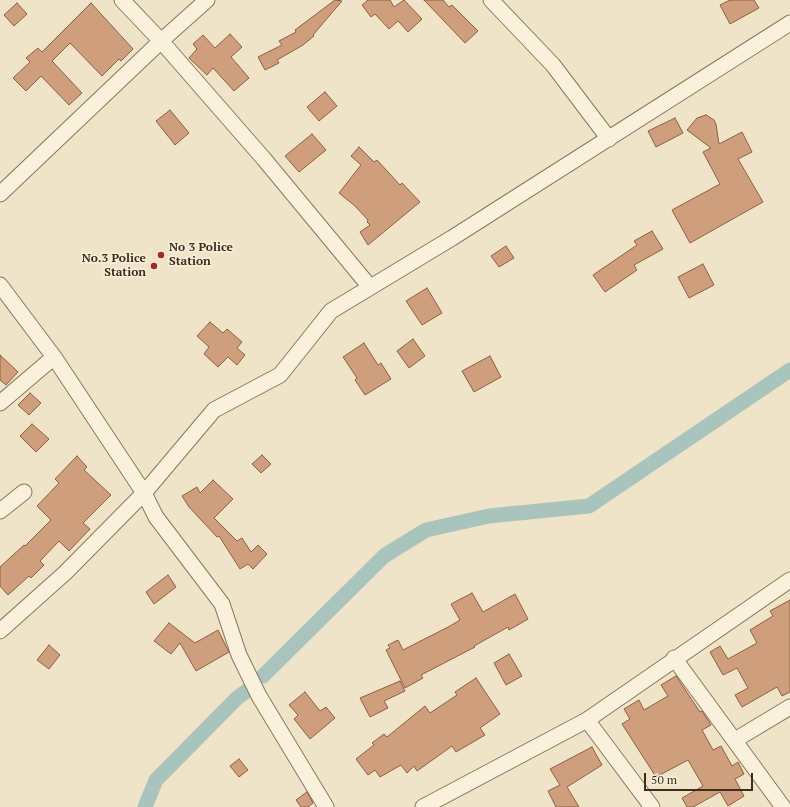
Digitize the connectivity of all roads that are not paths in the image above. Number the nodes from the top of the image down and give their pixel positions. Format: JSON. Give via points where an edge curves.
{"nodes":[{"id":1,"x":122,"y":0,"type":"edge"},
{"id":2,"x":207,"y":0,"type":"edge"},
{"id":3,"x":491,"y":0,"type":"edge"},
{"id":4,"x":790,"y":24,"type":"edge"},
{"id":5,"x":161,"y":41,"type":"junction"},
{"id":6,"x":609,"y":139,"type":"junction"},
{"id":7,"x":0,"y":194,"type":"edge"},
{"id":8,"x":370,"y":287,"type":"junction"},
{"id":9,"x":3,"y":295,"type":"edge"},
{"id":10,"x":54,"y":357,"type":"junction"},
{"id":11,"x":0,"y":402,"type":"edge"},
{"id":12,"x":24,"y":492,"type":"dead end"},
{"id":13,"x":144,"y":493,"type":"junction"},
{"id":14,"x":0,"y":511,"type":"edge"},
{"id":15,"x":790,"y":580,"type":"edge"},
{"id":16,"x":0,"y":631,"type":"edge"},
{"id":17,"x":674,"y":658,"type":"junction"},
{"id":18,"x":790,"y":707,"type":"edge"},
{"id":19,"x":587,"y":720,"type":"junction"},
{"id":20,"x":735,"y":740,"type":"junction"},
{"id":21,"x":326,"y":807,"type":"edge"},
{"id":22,"x":423,"y":807,"type":"edge"},
{"id":23,"x":652,"y":807,"type":"edge"},
{"id":24,"x":783,"y":807,"type":"edge"}],
"edges":[{"from":1,"to":5,"type":"street"},
{"from":2,"to":5,"type":"street"},
{"from":3,"to":6,"type":"street","via":[[553,65]]},
{"from":4,"to":6,"type":"street"},
{"from":5,"to":7,"type":"street"},
{"from":5,"to":8,"type":"street","via":[[264,159]]},
{"from":6,"to":8,"type":"street"},
{"from":8,"to":13,"type":"street","via":[[331,311],[280,375],[214,410]]},
{"from":9,"to":10,"type":"street"},
{"from":10,"to":11,"type":"street"},
{"from":10,"to":13,"type":"street"},
{"from":12,"to":14,"type":"street"},
{"from":13,"to":16,"type":"street","via":[[65,573]]},
{"from":13,"to":21,"type":"street","via":[[156,517],[222,604],[239,655],[259,696]]},
{"from":15,"to":17,"type":"street"},
{"from":17,"to":19,"type":"street"},
{"from":17,"to":20,"type":"street","via":[[722,726]]},
{"from":18,"to":20,"type":"street"},
{"from":19,"to":22,"type":"street"},
{"from":19,"to":23,"type":"street"},
{"from":20,"to":24,"type":"street"}]}
